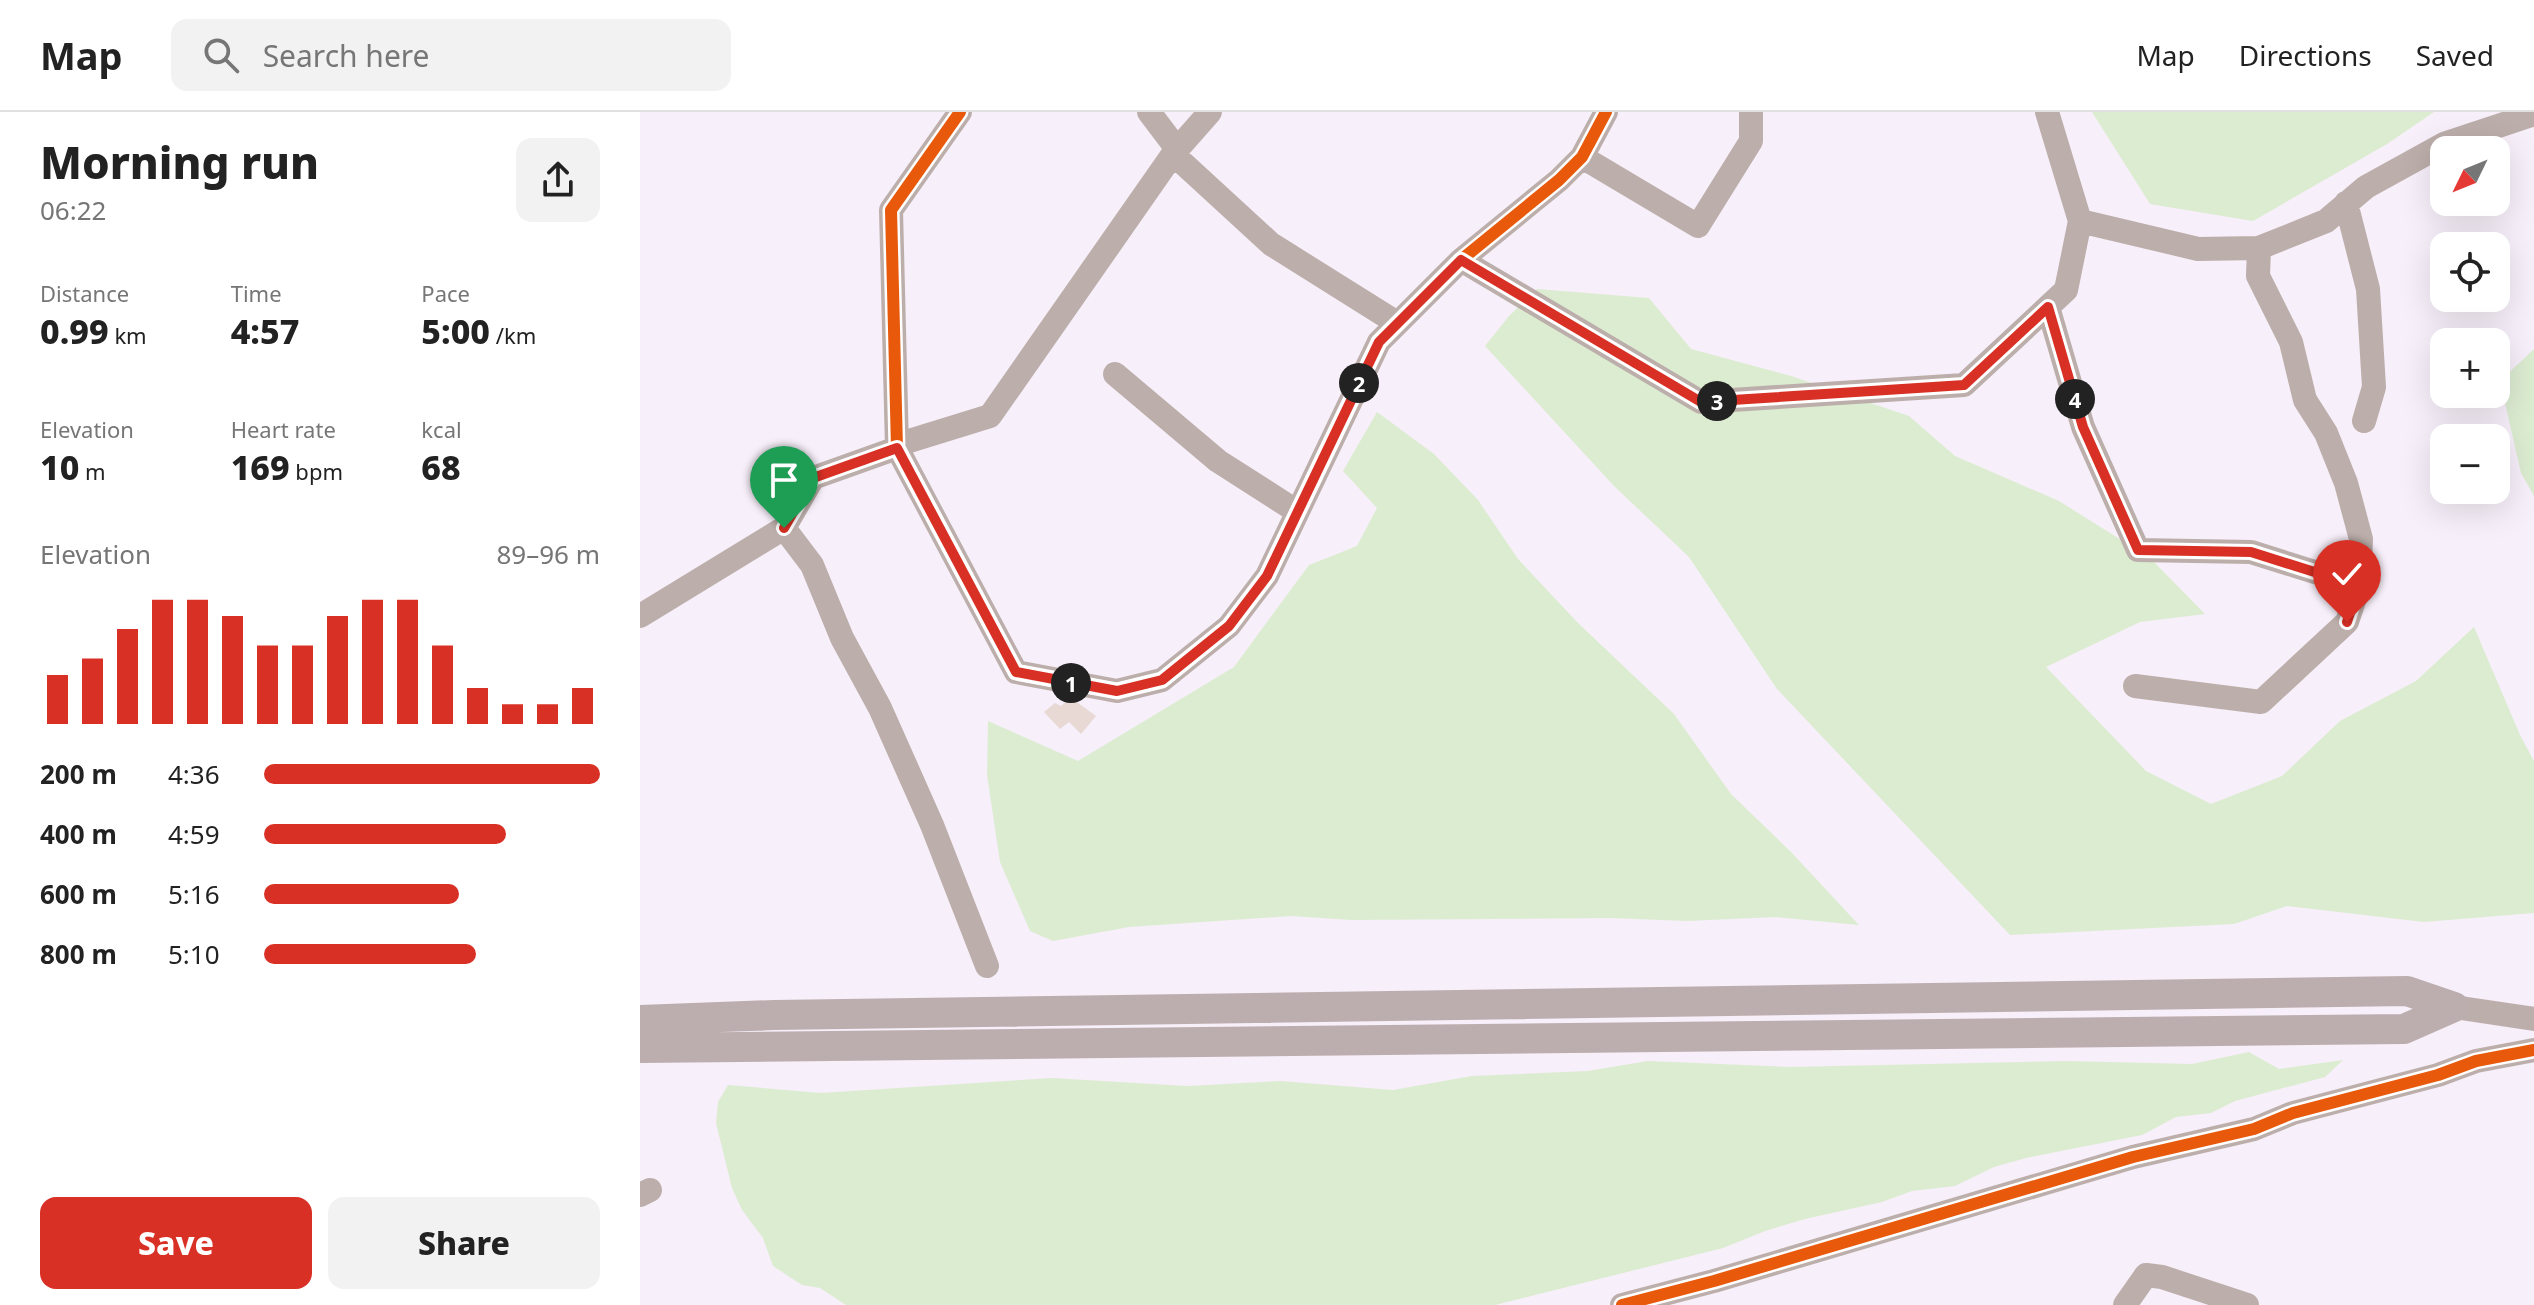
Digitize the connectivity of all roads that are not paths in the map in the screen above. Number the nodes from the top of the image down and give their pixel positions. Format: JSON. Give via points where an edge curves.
{"nodes":[{"id":1,"x":960,"y":112,"type":"edge"},
{"id":2,"x":1149,"y":112,"type":"edge"},
{"id":3,"x":1210,"y":112,"type":"edge"},
{"id":4,"x":1606,"y":112,"type":"edge"},
{"id":5,"x":1751,"y":112,"type":"edge"},
{"id":6,"x":2047,"y":112,"type":"edge"},
{"id":7,"x":2534,"y":114,"type":"edge"},
{"id":8,"x":1175,"y":151,"type":"junction"},
{"id":9,"x":1582,"y":157,"type":"junction"},
{"id":10,"x":2346,"y":203,"type":"junction"},
{"id":11,"x":2080,"y":221,"type":"junction"},
{"id":12,"x":2259,"y":248,"type":"junction"},
{"id":13,"x":1461,"y":260,"type":"junction"},
{"id":14,"x":2048,"y":307,"type":"junction"},
{"id":15,"x":1397,"y":323,"type":"junction"},
{"id":16,"x":1115,"y":374,"type":"dead end"},
{"id":17,"x":2364,"y":421,"type":"dead end"},
{"id":18,"x":897,"y":448,"type":"junction"},
{"id":19,"x":1296,"y":511,"type":"junction"},
{"id":20,"x":784,"y":528,"type":"junction"},
{"id":21,"x":2359,"y":586,"type":"junction"},
{"id":22,"x":640,"y":616,"type":"edge"},
{"id":23,"x":2135,"y":686,"type":"dead end"},
{"id":24,"x":987,"y":966,"type":"dead end"},
{"id":25,"x":2454,"y":1007,"type":"junction"},
{"id":26,"x":2534,"y":1019,"type":"edge"},
{"id":27,"x":640,"y":1020,"type":"edge"},
{"id":28,"x":640,"y":1048,"type":"edge"},
{"id":29,"x":2534,"y":1050,"type":"edge"},
{"id":30,"x":1622,"y":1305,"type":"edge"},
{"id":31,"x":2125,"y":1305,"type":"edge"},
{"id":32,"x":2247,"y":1305,"type":"edge"}],
"edges":[{"from":1,"to":18,"type":"street","via":[[891,210]]},
{"from":2,"to":8,"type":"street"},
{"from":3,"to":8,"type":"street"},
{"from":4,"to":9,"type":"street"},
{"from":5,"to":9,"type":"street","via":[[1751,141],[1698,226]]},
{"from":6,"to":11,"type":"street"},
{"from":7,"to":10,"type":"street","via":[[2444,144]]},
{"from":8,"to":15,"type":"street","via":[[1271,244]]},
{"from":8,"to":18,"type":"street","via":[[990,416]]},
{"from":9,"to":13,"type":"street"},
{"from":10,"to":12,"type":"street","via":[[2326,221]]},
{"from":10,"to":17,"type":"street","via":[[2368,289],[2374,387]]},
{"from":11,"to":12,"type":"street","via":[[2198,249]]},
{"from":11,"to":14,"type":"street","via":[[2066,290]]},
{"from":12,"to":21,"type":"street","via":[[2258,276],[2291,342],[2305,400],[2326,433],[2346,483],[2361,539]]},
{"from":13,"to":14,"type":"street","via":[[1701,402],[1964,385]]},
{"from":13,"to":15,"type":"street"},
{"from":14,"to":21,"type":"street","via":[[2083,427],[2138,550],[2251,552]]},
{"from":15,"to":19,"type":"street","via":[[1379,342]]},
{"from":16,"to":19,"type":"street","via":[[1218,461]]},
{"from":18,"to":19,"type":"street","via":[[1016,672],[1117,691],[1162,680],[1229,626],[1267,576]]},
{"from":18,"to":20,"type":"street","via":[[813,478]]},
{"from":20,"to":22,"type":"street"},
{"from":20,"to":24,"type":"street","via":[[812,565],[842,638],[880,708]]},
{"from":21,"to":23,"type":"street","via":[[2347,622],[2261,702]]},
{"from":25,"to":26,"type":"street"},
{"from":25,"to":27,"type":"main road","via":[[2407,991]]},
{"from":25,"to":28,"type":"main road","via":[[2404,1029]]},
{"from":29,"to":30,"type":"street","via":[[2476,1061],[2254,1129],[2133,1157]]},
{"from":31,"to":32,"type":"street","via":[[2146,1275]]}]}
